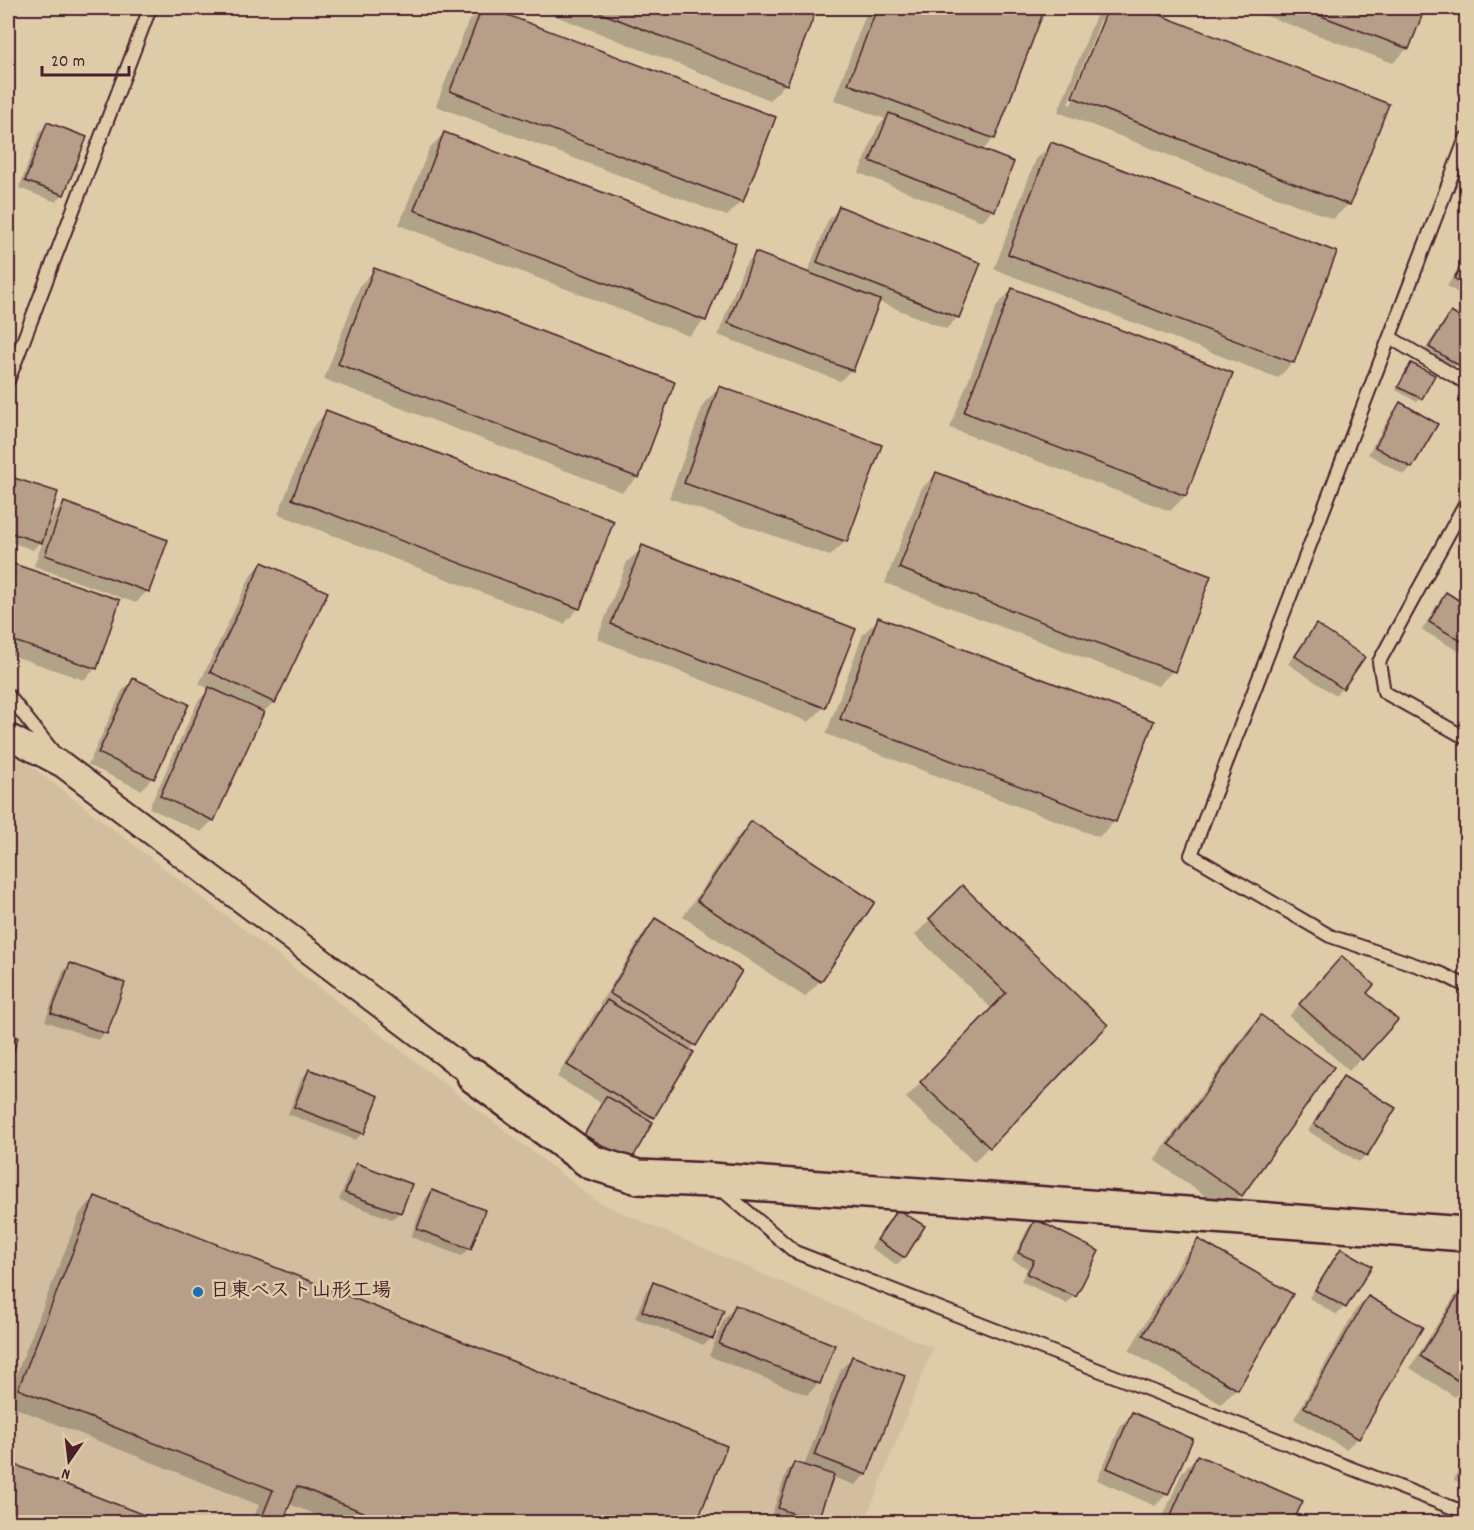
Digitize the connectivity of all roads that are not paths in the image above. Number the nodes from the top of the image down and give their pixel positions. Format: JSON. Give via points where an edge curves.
{"nodes":[{"id":1,"x":150,"y":8,"type":"edge"},
{"id":2,"x":1467,"y":138,"type":"edge"},
{"id":3,"x":1391,"y":338,"type":"junction"},
{"id":4,"x":8,"y":381,"type":"edge"},
{"id":5,"x":1467,"y":383,"type":"edge"},
{"id":6,"x":1467,"y":502,"type":"edge"},
{"id":7,"x":8,"y":695,"type":"edge"},
{"id":8,"x":8,"y":736,"type":"edge"},
{"id":9,"x":1467,"y":738,"type":"edge"},
{"id":10,"x":63,"y":765,"type":"junction"},
{"id":11,"x":1467,"y":986,"type":"edge"},
{"id":12,"x":474,"y":1076,"type":"joint"},
{"id":13,"x":710,"y":1180,"type":"junction"},
{"id":14,"x":1467,"y":1234,"type":"edge"},
{"id":15,"x":1467,"y":1514,"type":"edge"}],
"edges":[{"from":1,"to":4,"type":"lane"},
{"from":2,"to":3,"type":"lane"},
{"from":3,"to":5,"type":"lane"},
{"from":3,"to":11,"type":"lane","via":[[1191,855],[1330,936]]},
{"from":6,"to":9,"type":"lane","via":[[1379,662],[1384,692]]},
{"from":7,"to":10,"type":"lane"},
{"from":8,"to":10,"type":"street"},
{"from":10,"to":12,"type":"street"},
{"from":12,"to":13,"type":"street","via":[[591,1162],[638,1177]]},
{"from":13,"to":14,"type":"street"},
{"from":13,"to":15,"type":"lane","via":[[795,1252]]}]}
